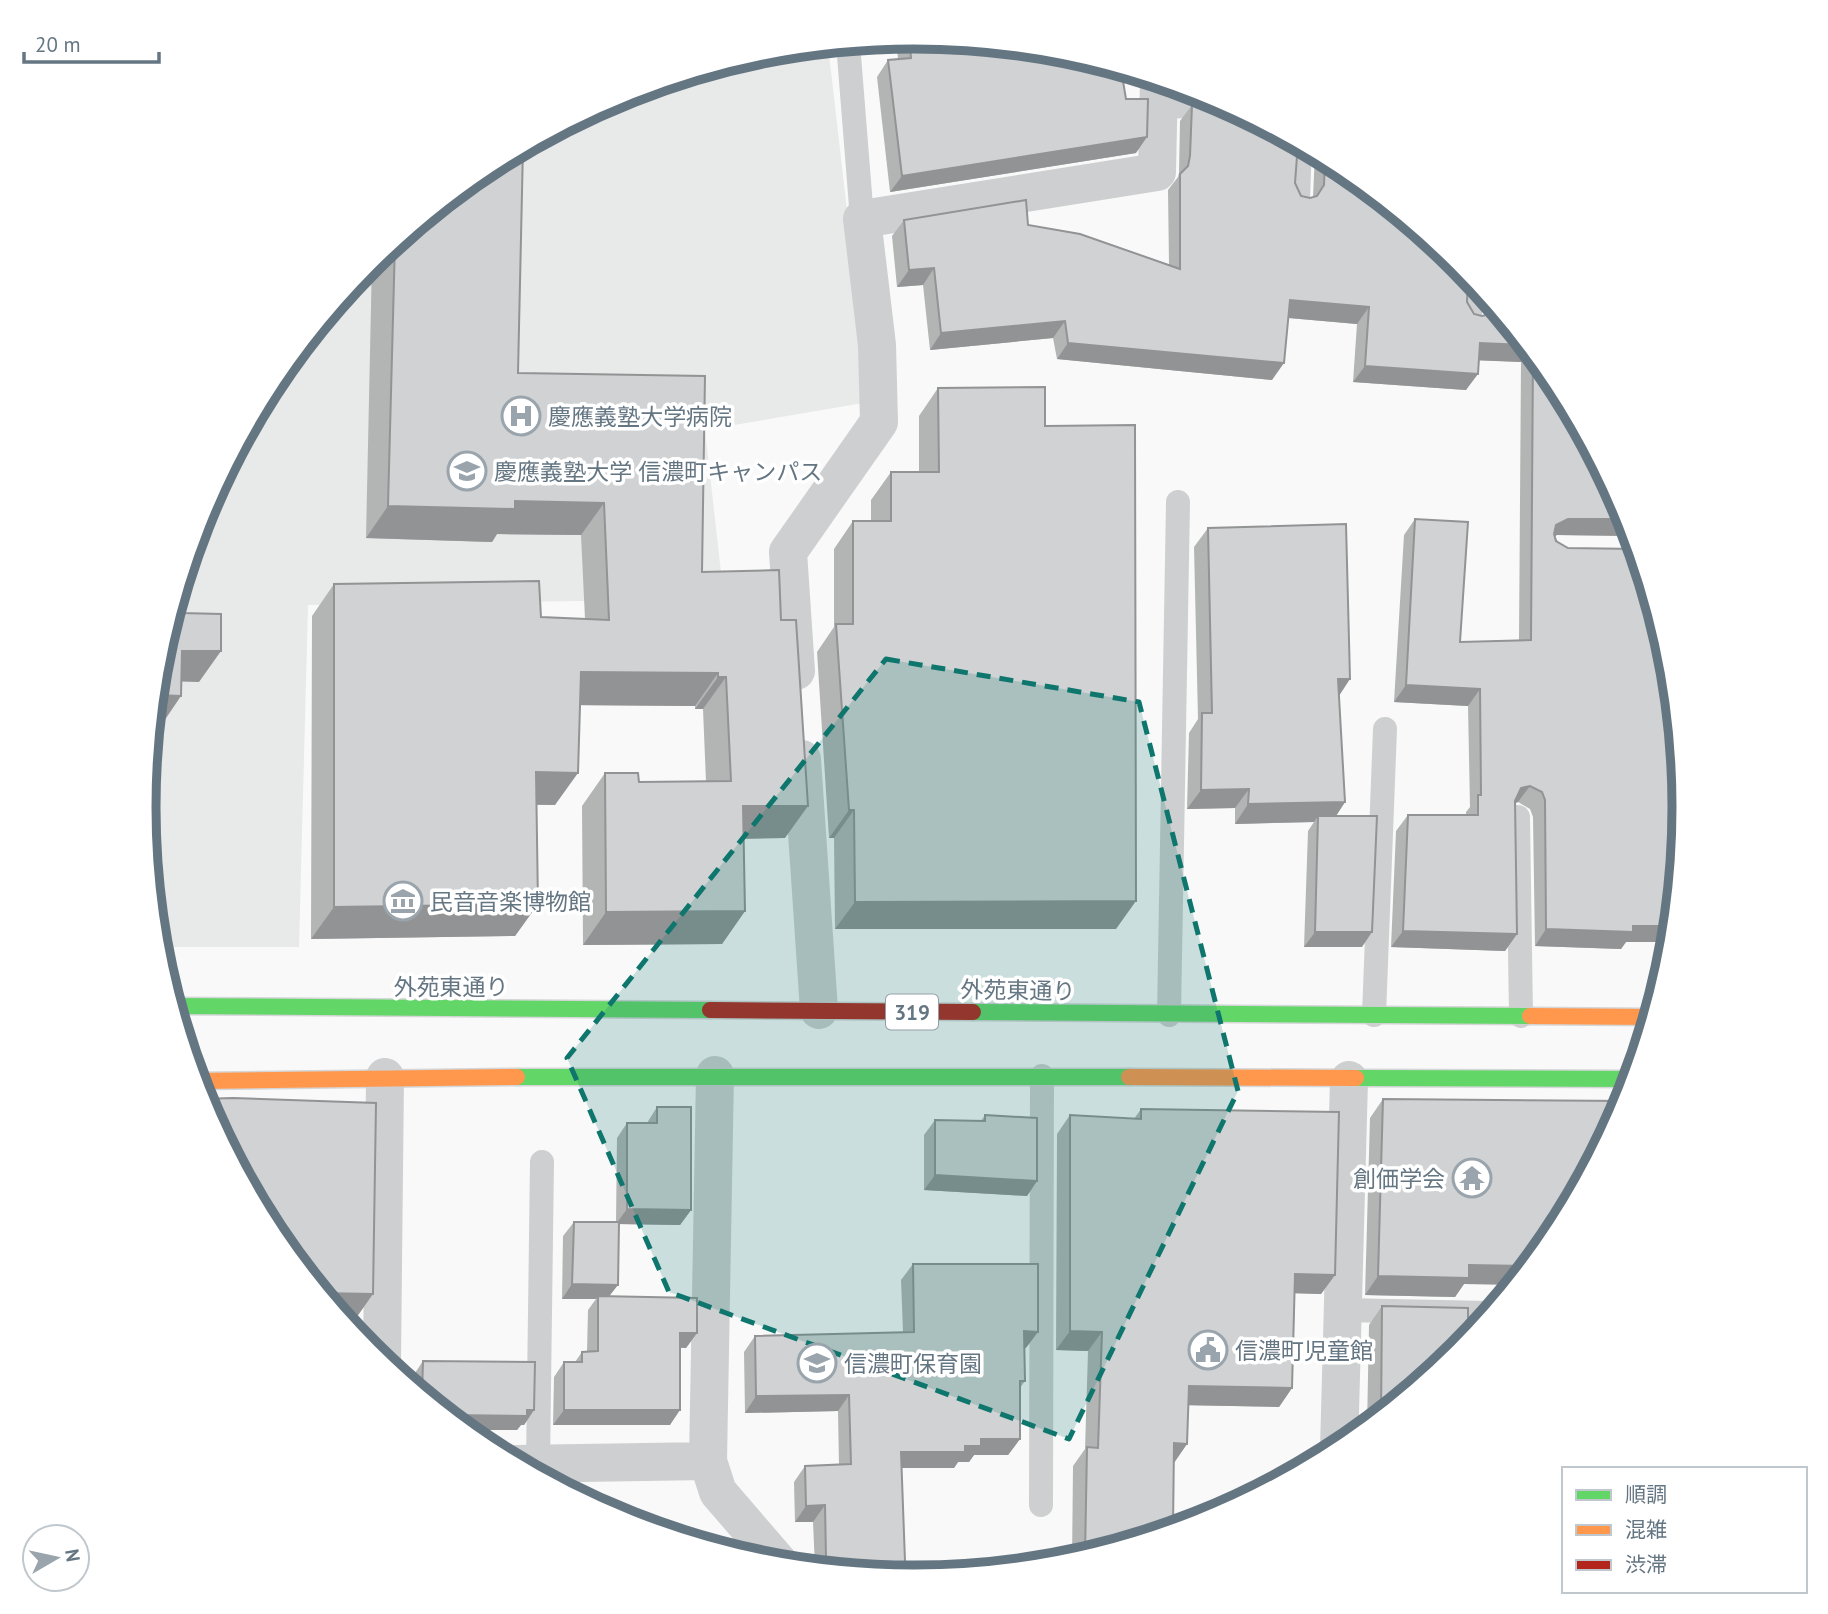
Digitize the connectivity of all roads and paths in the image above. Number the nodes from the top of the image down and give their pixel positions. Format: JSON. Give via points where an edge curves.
{"nodes":[{"id":1,"x":849,"y":52,"type":"edge"},
{"id":2,"x":1158,"y":93,"type":"edge"},
{"id":3,"x":1178,"y":97,"type":"edge"},
{"id":4,"x":1300,"y":155,"type":"edge"},
{"id":5,"x":1298,"y":200,"type":"edge"},
{"id":6,"x":862,"y":219,"type":"junction"},
{"id":7,"x":1470,"y":292,"type":"edge"},
{"id":8,"x":1469,"y":318,"type":"edge"},
{"id":9,"x":1178,"y":502,"type":"dead end"},
{"id":10,"x":1385,"y":729,"type":"dead end"},
{"id":11,"x":1518,"y":817,"type":"edge"},
{"id":12,"x":183,"y":1006,"type":"edge"},
{"id":13,"x":819,"y":1010,"type":"junction"},
{"id":14,"x":1169,"y":1014,"type":"junction"},
{"id":15,"x":1374,"y":1015,"type":"junction"},
{"id":16,"x":1521,"y":1016,"type":"junction"},
{"id":17,"x":1642,"y":1017,"type":"edge"},
{"id":18,"x":715,"y":1075,"type":"junction"},
{"id":19,"x":1042,"y":1076,"type":"junction"},
{"id":20,"x":385,"y":1077,"type":"junction"},
{"id":21,"x":1621,"y":1079,"type":"edge"},
{"id":22,"x":1349,"y":1080,"type":"junction"},
{"id":23,"x":208,"y":1081,"type":"edge"},
{"id":24,"x":542,"y":1162,"type":"dead end"},
{"id":25,"x":1342,"y":1310,"type":"junction"},
{"id":26,"x":1479,"y":1313,"type":"edge"},
{"id":27,"x":382,"y":1347,"type":"edge"},
{"id":28,"x":1339,"y":1434,"type":"edge"},
{"id":29,"x":708,"y":1461,"type":"junction"},
{"id":30,"x":548,"y":1470,"type":"edge"},
{"id":31,"x":1041,"y":1505,"type":"dead end"},
{"id":32,"x":768,"y":1550,"type":"edge"}],
"edges":[{"from":1,"to":6,"type":"lane"},
{"from":2,"to":3,"type":"lane"},
{"from":2,"to":6,"type":"street","via":[[1157,172]]},
{"from":4,"to":5,"type":"lane"},
{"from":6,"to":13,"type":"street","via":[[877,345],[879,422],[789,552]]},
{"from":7,"to":8,"type":"lane"},
{"from":9,"to":14,"type":"lane"},
{"from":10,"to":15,"type":"lane"},
{"from":11,"to":16,"type":"lane"},
{"from":12,"to":13,"type":"main road","name":"外苑東通り","number":"319"},
{"from":13,"to":14,"type":"main road","name":"外苑東通り","number":"319"},
{"from":14,"to":15,"type":"main road","name":"外苑東通り","number":"319"},
{"from":15,"to":16,"type":"main road","name":"外苑東通り","number":"319"},
{"from":16,"to":17,"type":"main road","name":"外苑東通り","number":"319"},
{"from":18,"to":19,"type":"main road"},
{"from":18,"to":20,"type":"main road"},
{"from":18,"to":29,"type":"street"},
{"from":19,"to":22,"type":"main road"},
{"from":19,"to":31,"type":"lane"},
{"from":20,"to":23,"type":"main road"},
{"from":20,"to":27,"type":"street"},
{"from":21,"to":22,"type":"main road"},
{"from":22,"to":25,"type":"street"},
{"from":24,"to":30,"type":"lane"},
{"from":25,"to":26,"type":"lane"},
{"from":25,"to":28,"type":"street"},
{"from":29,"to":30,"type":"street"},
{"from":29,"to":32,"type":"street","via":[[718,1492]]}]}
